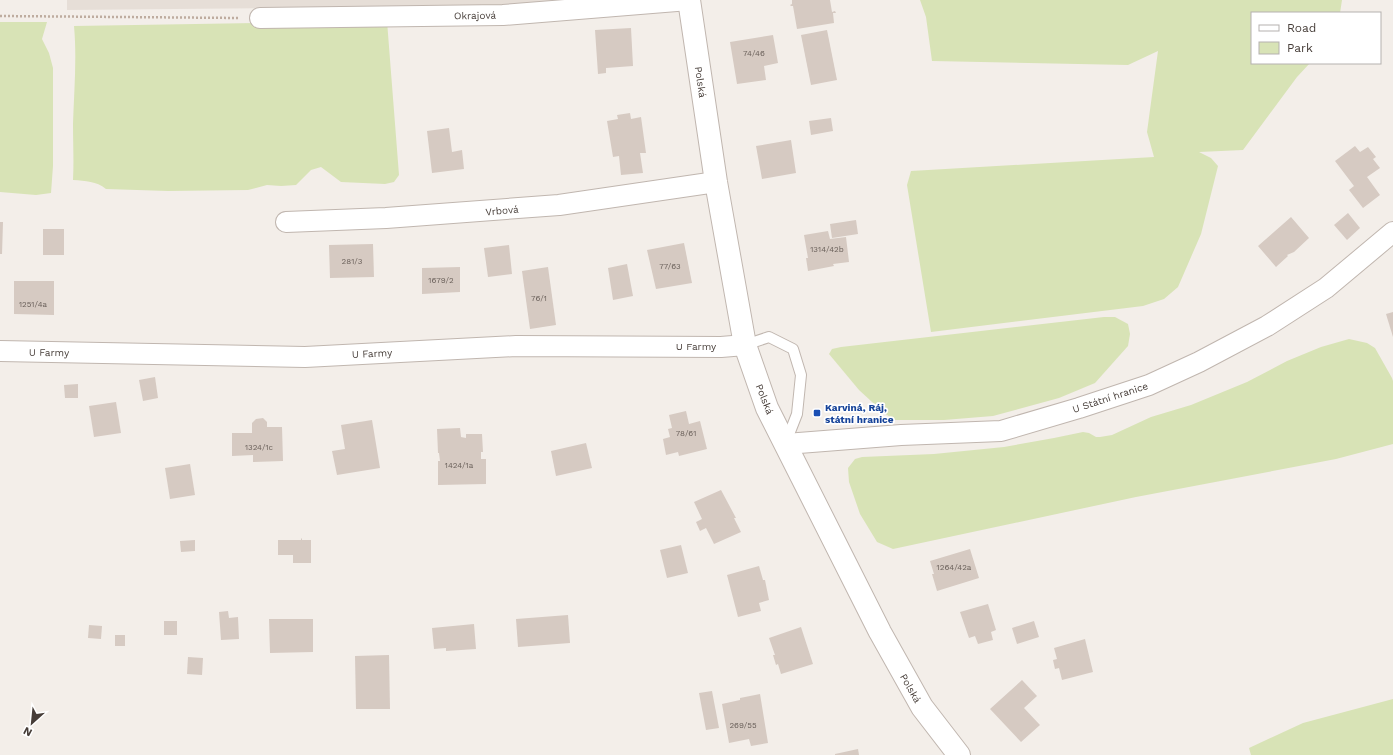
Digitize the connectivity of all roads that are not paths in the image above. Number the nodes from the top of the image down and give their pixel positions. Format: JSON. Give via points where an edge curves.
{"nodes":[{"id":1,"x":689,"y":0,"type":"edge"},
{"id":2,"x":260,"y":18,"type":"road end"},
{"id":3,"x":716,"y":182,"type":"junction"},
{"id":4,"x":286,"y":222,"type":"dead end"},
{"id":5,"x":1393,"y":232,"type":"edge"},
{"id":6,"x":745,"y":345,"type":"junction"},
{"id":7,"x":0,"y":351,"type":"edge"},
{"id":8,"x":786,"y":444,"type":"junction"},
{"id":9,"x":960,"y":755,"type":"edge"}],
"edges":[{"from":1,"to":2,"type":"street","name":"Okrajová","via":[[503,15]]},
{"from":1,"to":3,"type":"street","name":"Polská"},
{"from":3,"to":4,"type":"street","name":"Vrbová","via":[[559,205],[386,218]]},
{"from":3,"to":6,"type":"street","name":"Polská"},
{"from":5,"to":8,"type":"street","name":"U Státní hranice","via":[[1326,288],[1267,326],[1149,385],[1001,431],[901,435]]},
{"from":6,"to":7,"type":"street","name":"U Farmy","via":[[516,346],[305,357]]},
{"from":6,"to":8,"type":"street","name":"Polská","via":[[768,408]]},
{"from":6,"to":8,"type":"lane","via":[[769,337],[793,348],[801,375],[797,414]]},
{"from":8,"to":9,"type":"street","name":"Polská","via":[[880,632],[922,707]]}]}
